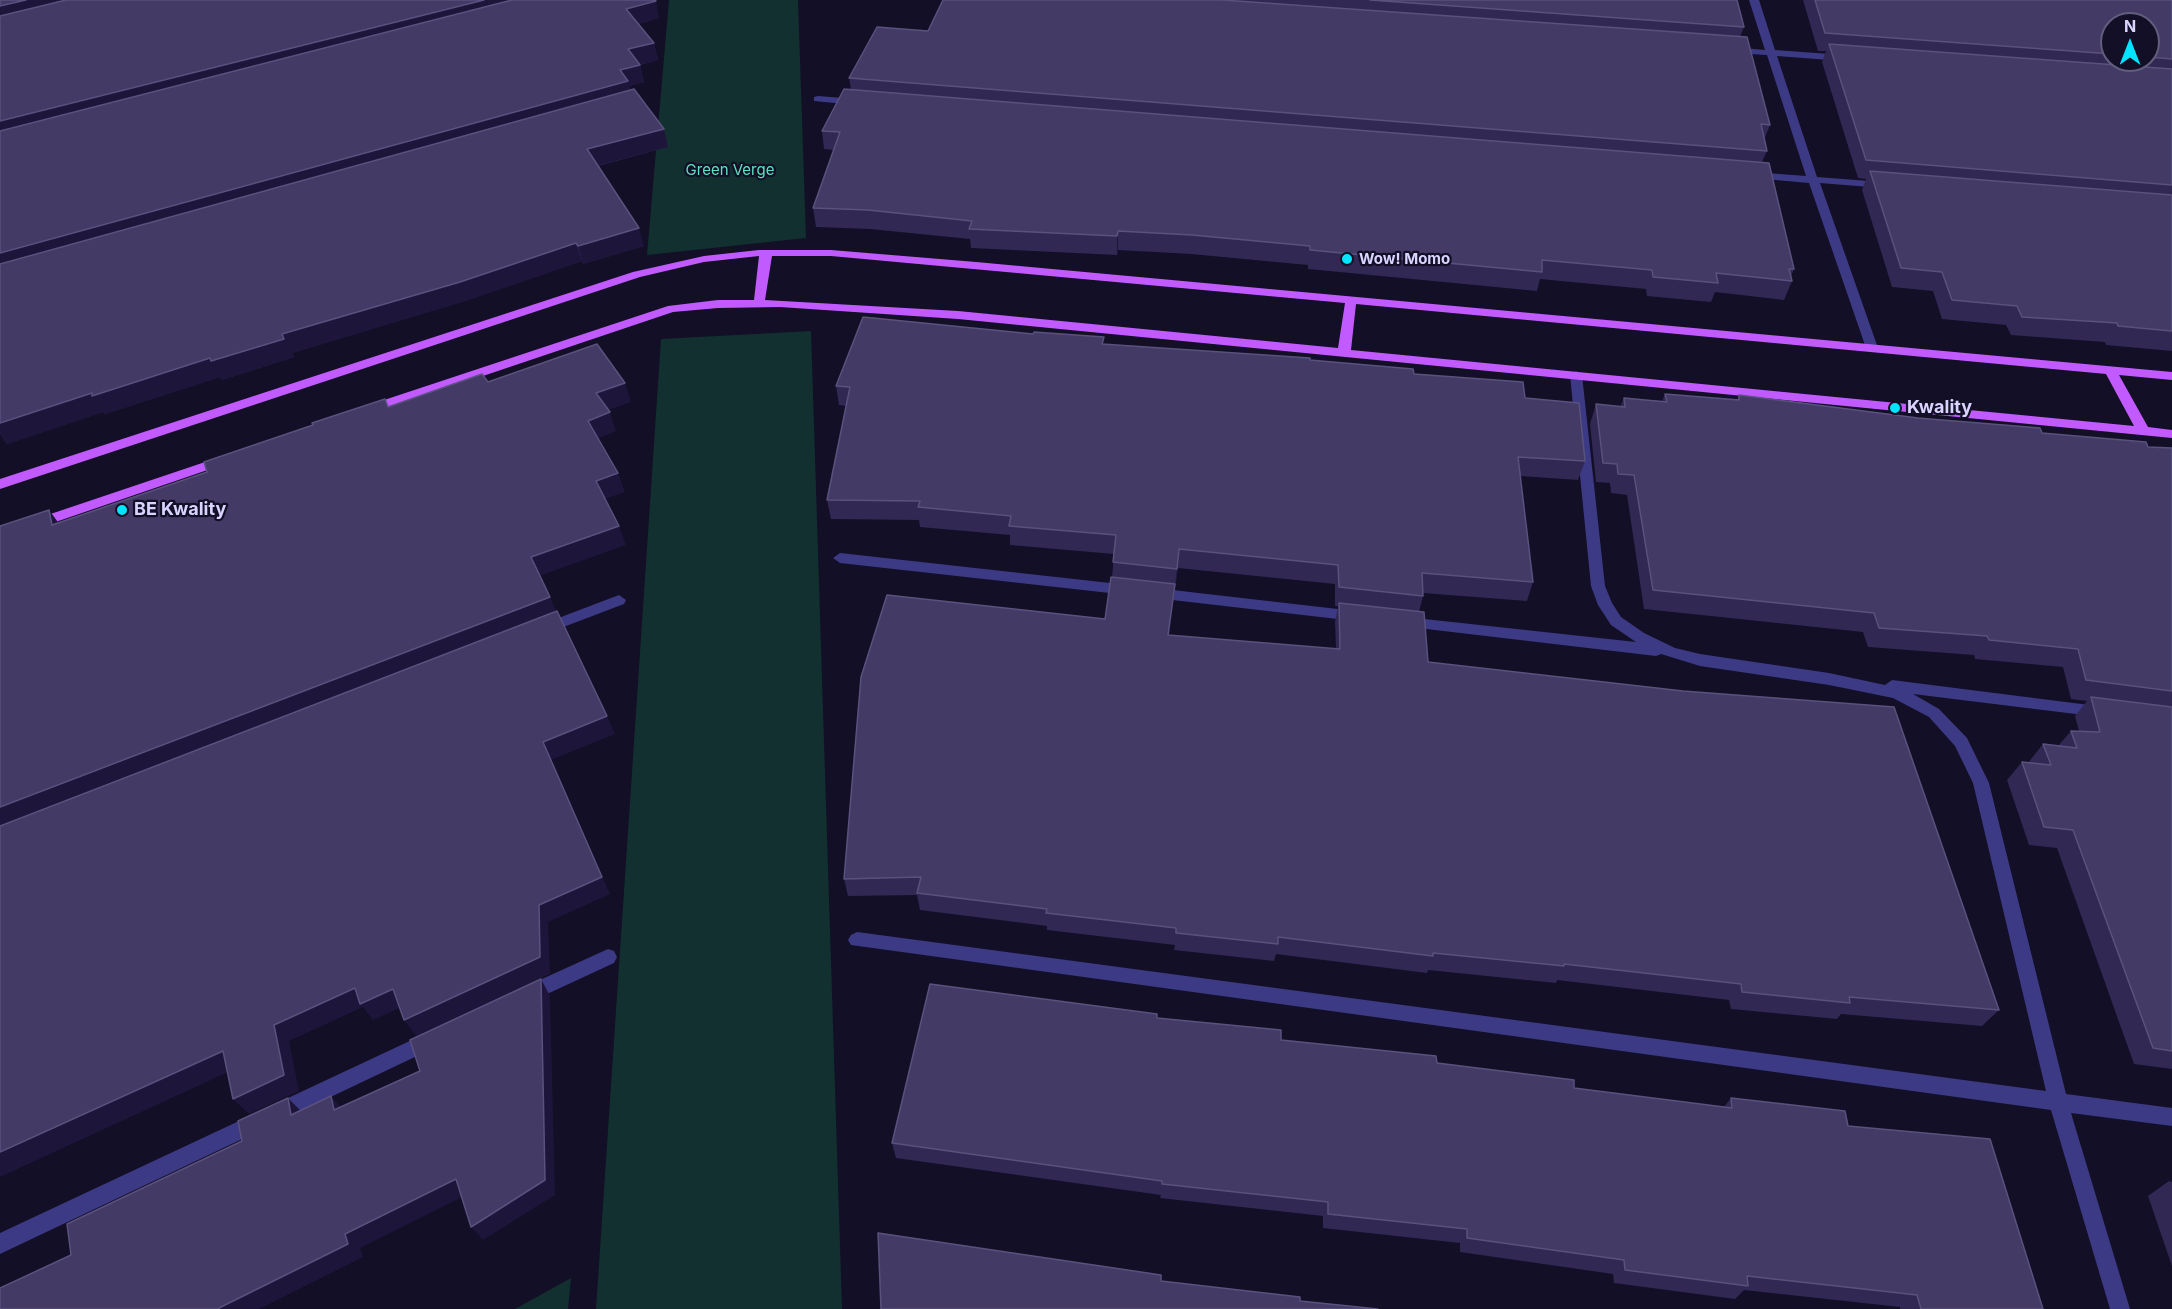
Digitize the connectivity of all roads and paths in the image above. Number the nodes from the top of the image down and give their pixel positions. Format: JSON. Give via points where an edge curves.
{"nodes":[{"id":1,"x":1754,"y":0,"type":"edge"},
{"id":2,"x":1724,"y":49,"type":"edge"},
{"id":3,"x":1772,"y":53,"type":"junction"},
{"id":4,"x":1854,"y":59,"type":"edge"},
{"id":5,"x":818,"y":99,"type":"dead end"},
{"id":6,"x":865,"y":103,"type":"edge"},
{"id":7,"x":1742,"y":174,"type":"edge"},
{"id":8,"x":1813,"y":180,"type":"junction"},
{"id":9,"x":1894,"y":186,"type":"edge"},
{"id":10,"x":767,"y":253,"type":"junction"},
{"id":11,"x":1351,"y":300,"type":"junction"},
{"id":12,"x":759,"y":303,"type":"junction"},
{"id":13,"x":1872,"y":348,"type":"junction"},
{"id":14,"x":1344,"y":353,"type":"junction"},
{"id":15,"x":2111,"y":371,"type":"junction"},
{"id":16,"x":1576,"y":375,"type":"junction"},
{"id":17,"x":2172,"y":376,"type":"edge"},
{"id":18,"x":350,"y":416,"type":"edge"},
{"id":19,"x":2143,"y":431,"type":"junction"},
{"id":20,"x":2172,"y":434,"type":"edge"},
{"id":21,"x":237,"y":455,"type":"edge"},
{"id":22,"x":0,"y":484,"type":"edge"},
{"id":23,"x":0,"y":536,"type":"edge"},
{"id":24,"x":840,"y":558,"type":"dead end"},
{"id":25,"x":619,"y":600,"type":"dead end"},
{"id":26,"x":530,"y":634,"type":"edge"},
{"id":27,"x":1671,"y":652,"type":"junction"},
{"id":28,"x":1829,"y":679,"type":"junction"},
{"id":29,"x":2119,"y":713,"type":"edge"},
{"id":30,"x":857,"y":940,"type":"dead end"},
{"id":31,"x":608,"y":957,"type":"dead end"},
{"id":32,"x":510,"y":1003,"type":"edge"},
{"id":33,"x":445,"y":1034,"type":"edge"},
{"id":34,"x":2058,"y":1100,"type":"junction"},
{"id":35,"x":2172,"y":1117,"type":"edge"},
{"id":36,"x":0,"y":1244,"type":"edge"},
{"id":37,"x":2120,"y":1309,"type":"edge"}],
"edges":[{"from":1,"to":3,"type":"street"},
{"from":2,"to":3,"type":"street"},
{"from":3,"to":4,"type":"street"},
{"from":3,"to":8,"type":"street"},
{"from":5,"to":6,"type":"street"},
{"from":7,"to":8,"type":"street"},
{"from":8,"to":9,"type":"street"},
{"from":8,"to":13,"type":"street"},
{"from":10,"to":11,"type":"main road","via":[[893,258]]},
{"from":10,"to":12,"type":"main road"},
{"from":10,"to":22,"type":"main road","via":[[704,259],[637,274]]},
{"from":11,"to":13,"type":"main road"},
{"from":11,"to":14,"type":"main road"},
{"from":12,"to":14,"type":"main road","via":[[894,310]]},
{"from":12,"to":18,"type":"main road","via":[[672,309]]},
{"from":13,"to":15,"type":"main road"},
{"from":14,"to":16,"type":"main road"},
{"from":15,"to":17,"type":"main road"},
{"from":15,"to":19,"type":"main road"},
{"from":16,"to":19,"type":"main road"},
{"from":16,"to":27,"type":"street","via":[[1598,586],[1616,621]]},
{"from":19,"to":20,"type":"main road"},
{"from":21,"to":23,"type":"main road"},
{"from":24,"to":27,"type":"street"},
{"from":25,"to":26,"type":"street"},
{"from":27,"to":28,"type":"street","via":[[1748,669]]},
{"from":28,"to":29,"type":"street"},
{"from":28,"to":34,"type":"street","via":[[1897,693],[1934,713],[1961,742],[1981,783]]},
{"from":30,"to":34,"type":"street"},
{"from":31,"to":32,"type":"street"},
{"from":33,"to":36,"type":"street"},
{"from":34,"to":35,"type":"street"},
{"from":34,"to":37,"type":"street"}]}
